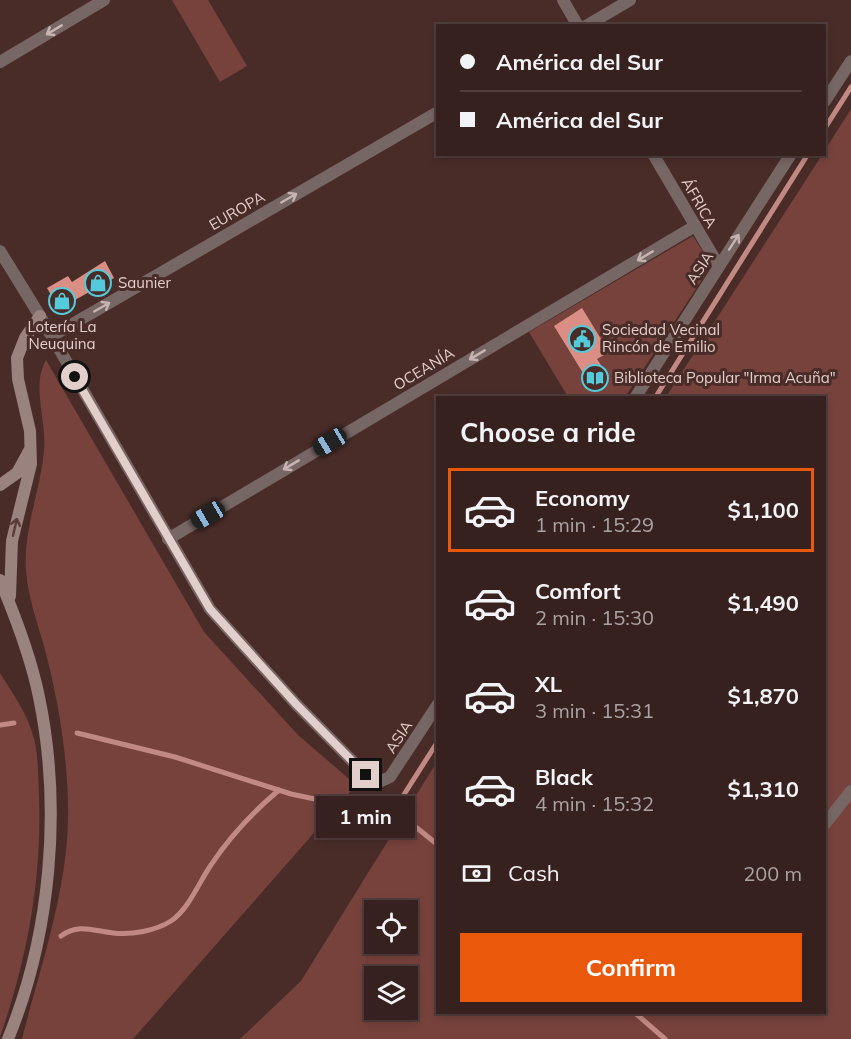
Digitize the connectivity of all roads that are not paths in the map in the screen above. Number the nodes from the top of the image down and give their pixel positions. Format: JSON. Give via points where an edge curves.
{"nodes":[{"id":1,"x":104,"y":0,"type":"edge"},
{"id":2,"x":563,"y":0,"type":"edge"},
{"id":3,"x":630,"y":0,"type":"edge"},
{"id":4,"x":577,"y":24,"type":"edge"},
{"id":5,"x":589,"y":24,"type":"edge"},
{"id":6,"x":851,"y":61,"type":"edge"},
{"id":7,"x":0,"y":62,"type":"edge"},
{"id":8,"x":826,"y":99,"type":"edge"},
{"id":9,"x":436,"y":113,"type":"edge"},
{"id":10,"x":654,"y":156,"type":"edge"},
{"id":11,"x":789,"y":156,"type":"edge"},
{"id":12,"x":695,"y":226,"type":"junction"},
{"id":13,"x":0,"y":250,"type":"edge"},
{"id":14,"x":719,"y":266,"type":"junction"},
{"id":15,"x":40,"y":316,"type":"junction"},
{"id":16,"x":52,"y":336,"type":"junction"},
{"id":17,"x":635,"y":396,"type":"edge"},
{"id":18,"x":32,"y":446,"type":"junction"},
{"id":19,"x":0,"y":485,"type":"edge"},
{"id":20,"x":168,"y":539,"type":"junction"},
{"id":21,"x":0,"y":580,"type":"edge"},
{"id":22,"x":11,"y":606,"type":"junction"},
{"id":23,"x":436,"y":707,"type":"edge"},
{"id":24,"x":851,"y":791,"type":"edge"},
{"id":25,"x":826,"y":823,"type":"edge"},
{"id":26,"x":8,"y":1039,"type":"edge"}],
"edges":[{"from":1,"to":7,"type":"street","one_way":true},
{"from":2,"to":4,"type":"street"},
{"from":3,"to":5,"type":"street"},
{"from":6,"to":8,"type":"street"},
{"from":16,"to":9,"type":"street","name":"EUROPA","one_way":true},
{"from":10,"to":12,"type":"street","name":"ÁFRICA"},
{"from":14,"to":11,"type":"street","name":"ASIA","one_way":true},
{"from":12,"to":14,"type":"street","name":"ÁFRICA"},
{"from":12,"to":20,"type":"street","name":"OCEANÍA","one_way":true},
{"from":13,"to":15,"type":"street"},
{"from":14,"to":17,"type":"street","name":"ASIA"},
{"from":15,"to":16,"type":"street"},
{"from":15,"to":18,"type":"main road","via":[[20,348],[16,368]]},
{"from":16,"to":20,"type":"street"},
{"from":18,"to":19,"type":"main road","via":[[17,473]]},
{"from":22,"to":18,"type":"main road","one_way":true,"via":[[11,551],[31,475]]},
{"from":20,"to":23,"type":"street","name":"ASIA","via":[[220,622],[366,775],[381,781],[394,773]]},
{"from":21,"to":22,"type":"main road"},
{"from":22,"to":26,"type":"main road","via":[[39,697],[48,763],[50,829],[39,930]]},
{"from":24,"to":25,"type":"street"}]}
